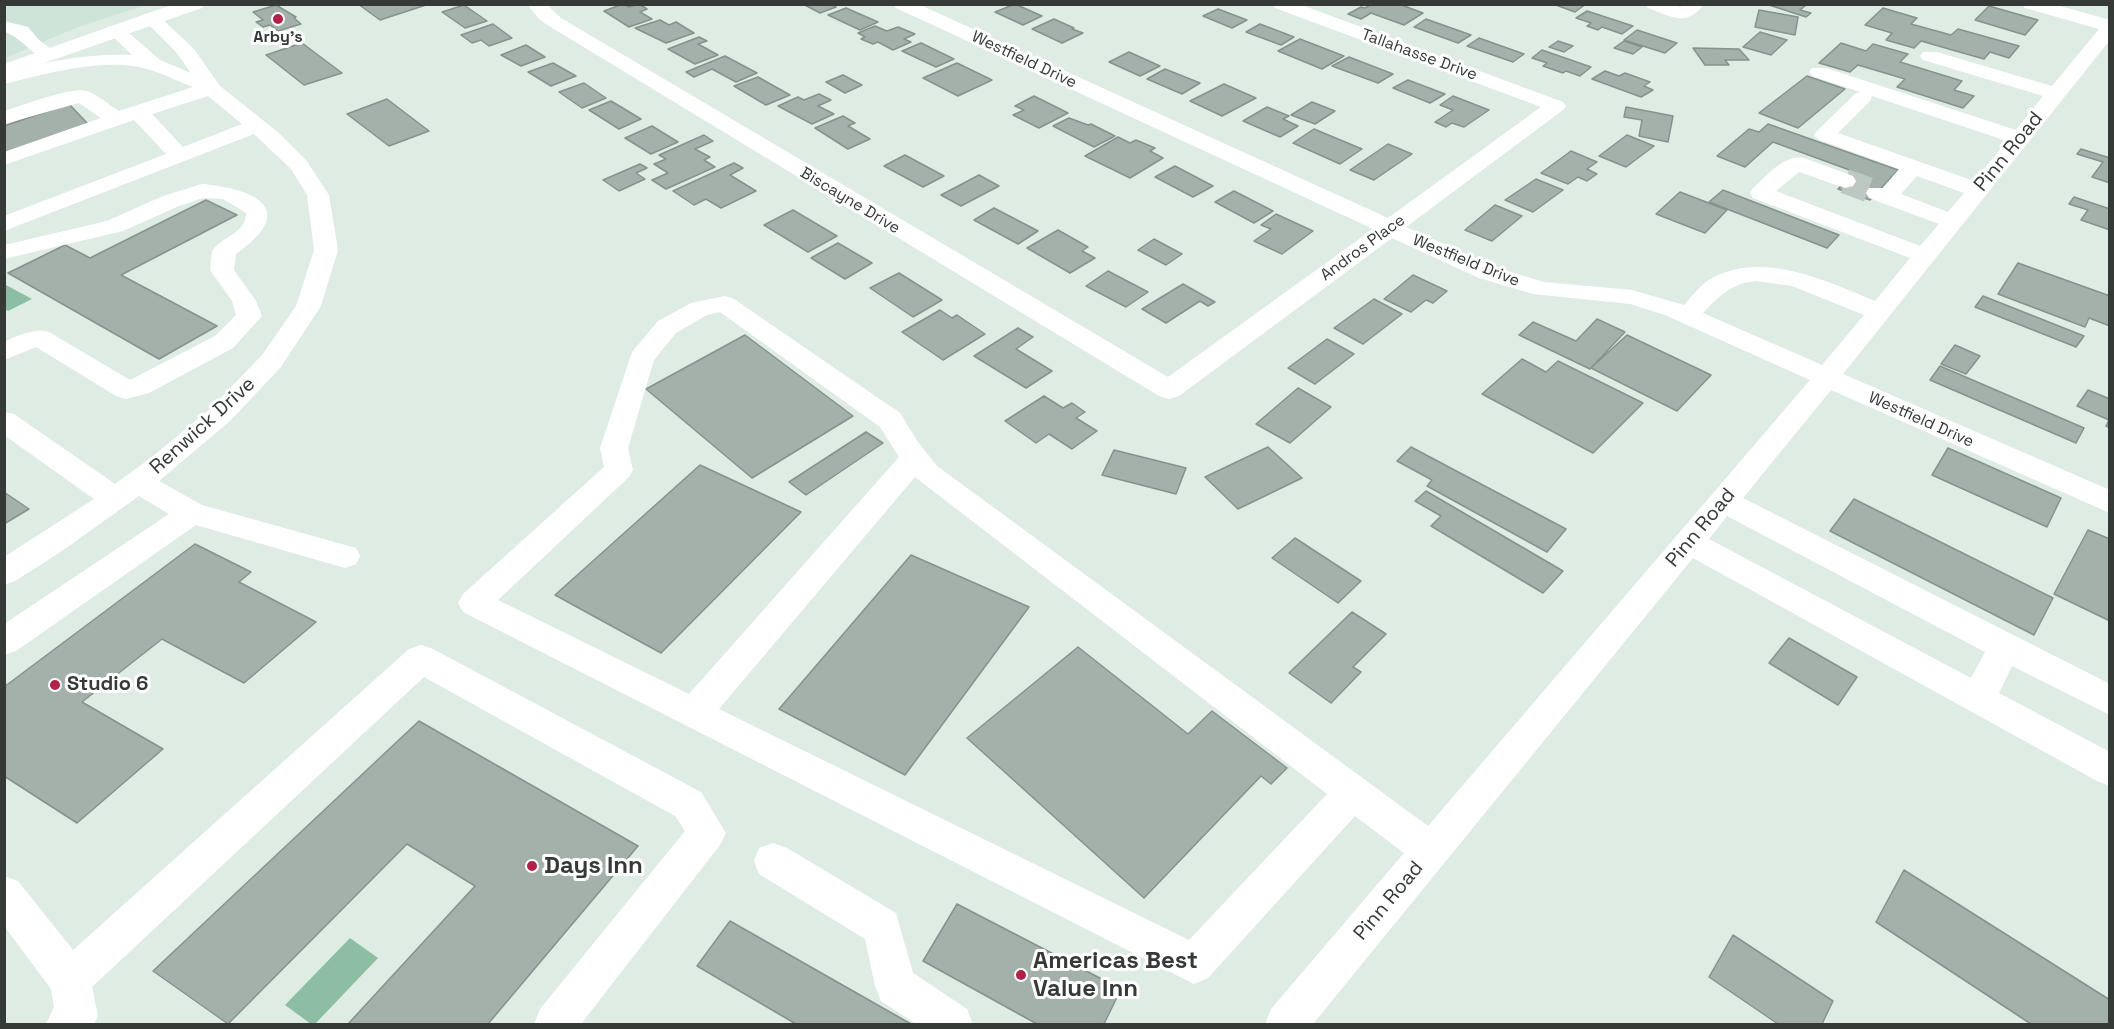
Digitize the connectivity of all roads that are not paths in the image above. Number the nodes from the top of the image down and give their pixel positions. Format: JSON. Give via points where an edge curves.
{"nodes":[{"id":1,"x":536,"y":4,"type":"edge"},
{"id":2,"x":902,"y":4,"type":"edge"},
{"id":3,"x":1281,"y":4,"type":"edge"},
{"id":4,"x":1654,"y":4,"type":"edge"},
{"id":5,"x":2031,"y":4,"type":"edge"},
{"id":6,"x":194,"y":5,"type":"edge"},
{"id":7,"x":1689,"y":9,"type":"edge"},
{"id":8,"x":151,"y":18,"type":"junction"},
{"id":9,"x":4,"y":26,"type":"edge"},
{"id":10,"x":2109,"y":26,"type":"edge"},
{"id":11,"x":115,"y":30,"type":"junction"},
{"id":12,"x":49,"y":54,"type":"junction"},
{"id":13,"x":1930,"y":56,"type":"dead end"},
{"id":14,"x":153,"y":64,"type":"junction"},
{"id":15,"x":4,"y":71,"type":"edge"},
{"id":16,"x":1819,"y":72,"type":"dead end"},
{"id":17,"x":4,"y":78,"type":"edge"},
{"id":18,"x":211,"y":88,"type":"junction"},
{"id":19,"x":2055,"y":94,"type":"junction"},
{"id":20,"x":1863,"y":97,"type":"dead end"},
{"id":21,"x":1556,"y":106,"type":"joint"},
{"id":22,"x":138,"y":112,"type":"junction"},
{"id":23,"x":4,"y":118,"type":"edge"},
{"id":24,"x":117,"y":119,"type":"junction"},
{"id":25,"x":256,"y":126,"type":"junction"},
{"id":26,"x":2020,"y":138,"type":"junction"},
{"id":27,"x":180,"y":156,"type":"junction"},
{"id":28,"x":4,"y":159,"type":"edge"},
{"id":29,"x":1913,"y":167,"type":"junction"},
{"id":30,"x":1845,"y":181,"type":"tunnel mouth"},
{"id":31,"x":1978,"y":190,"type":"junction"},
{"id":32,"x":1953,"y":221,"type":"junction"},
{"id":33,"x":4,"y":224,"type":"edge"},
{"id":34,"x":1390,"y":229,"type":"junction"},
{"id":35,"x":4,"y":252,"type":"edge"},
{"id":36,"x":1924,"y":256,"type":"junction"},
{"id":37,"x":1879,"y":312,"type":"junction"},
{"id":38,"x":1687,"y":316,"type":"junction"},
{"id":39,"x":4,"y":352,"type":"edge"},
{"id":40,"x":1826,"y":378,"type":"junction"},
{"id":41,"x":1169,"y":390,"type":"joint"},
{"id":42,"x":4,"y":421,"type":"edge"},
{"id":43,"x":915,"y":458,"type":"junction"},
{"id":44,"x":128,"y":491,"type":"junction"},
{"id":45,"x":1723,"y":501,"type":"junction"},
{"id":46,"x":2109,"y":502,"type":"edge"},
{"id":47,"x":192,"y":513,"type":"junction"},
{"id":48,"x":1689,"y":542,"type":"junction"},
{"id":49,"x":345,"y":556,"type":"dead end"},
{"id":50,"x":4,"y":573,"type":"edge"},
{"id":51,"x":4,"y":642,"type":"edge"},
{"id":52,"x":2006,"y":647,"type":"junction"},
{"id":53,"x":1978,"y":699,"type":"junction"},
{"id":54,"x":2109,"y":701,"type":"edge"},
{"id":55,"x":694,"y":713,"type":"junction"},
{"id":56,"x":2109,"y":770,"type":"edge"},
{"id":57,"x":1353,"y":792,"type":"junction"},
{"id":58,"x":1431,"y":851,"type":"junction"},
{"id":59,"x":774,"y":861,"type":"dead end"},
{"id":60,"x":4,"y":894,"type":"edge"},
{"id":61,"x":75,"y":1011,"type":"edge"},
{"id":62,"x":555,"y":1024,"type":"edge"},
{"id":63,"x":952,"y":1024,"type":"edge"},
{"id":64,"x":1286,"y":1024,"type":"edge"}],
"edges":[{"from":1,"to":41,"type":"street","name":"Biscayne Drive","via":[[555,22]]},
{"from":2,"to":34,"type":"street","name":"Westfield Drive"},
{"from":3,"to":21,"type":"street","name":"Tallahasse Drive"},
{"from":4,"to":7,"type":"street"},
{"from":5,"to":10,"type":"street"},
{"from":6,"to":8,"type":"main road"},
{"from":8,"to":11,"type":"main road"},
{"from":8,"to":18,"type":"street","name":"Renwick Drive","via":[[188,53]]},
{"from":9,"to":12,"type":"street","via":[[24,33],[32,44]]},
{"from":10,"to":19,"type":"street","name":"Pinn Road"},
{"from":11,"to":12,"type":"main road"},
{"from":11,"to":14,"type":"street","name":"Renwick Drive"},
{"from":12,"to":15,"type":"main road"},
{"from":13,"to":19,"type":"street"},
{"from":14,"to":17,"type":"street","name":"Renwick Drive","via":[[123,59],[84,61]]},
{"from":14,"to":18,"type":"street","name":"Renwick Drive"},
{"from":16,"to":26,"type":"street"},
{"from":18,"to":22,"type":"street"},
{"from":18,"to":25,"type":"street","name":"Renwick Drive"},
{"from":19,"to":26,"type":"street","name":"Pinn Road"},
{"from":20,"to":29,"type":"street","via":[[1824,135]]},
{"from":21,"to":34,"type":"street","name":"Andros Place"},
{"from":22,"to":24,"type":"street"},
{"from":22,"to":27,"type":"street"},
{"from":23,"to":24,"type":"street","via":[[82,96]]},
{"from":24,"to":28,"type":"street"},
{"from":25,"to":27,"type":"street"},
{"from":25,"to":44,"type":"street","name":"Renwick Drive","via":[[291,157],[318,195],[326,242],[319,279],[290,336],[258,376],[216,419]]},
{"from":26,"to":31,"type":"street","name":"Pinn Road"},
{"from":27,"to":33,"type":"street"},
{"from":29,"to":31,"type":"street"},
{"from":29,"to":32,"type":"street","via":[[1882,195]]},
{"from":30,"to":36,"type":"street","via":[[1796,163],[1761,193]]},
{"from":31,"to":32,"type":"street","name":"Pinn Road"},
{"from":32,"to":36,"type":"street","name":"Pinn Road"},
{"from":34,"to":38,"type":"street","name":"Westfield Drive","via":[[1512,281],[1563,292],[1632,297]]},
{"from":34,"to":41,"type":"street","name":"Andros Place"},
{"from":35,"to":39,"type":"street","via":[[115,226],[202,191],[228,193],[257,210],[259,217],[255,228],[224,251],[222,270],[244,301],[249,316],[224,342],[139,387],[126,390],[40,338]]},
{"from":36,"to":37,"type":"street","name":"Pinn Road"},
{"from":37,"to":38,"type":"street","via":[[1768,273],[1745,273],[1721,282]]},
{"from":37,"to":40,"type":"street","name":"Pinn Road"},
{"from":38,"to":40,"type":"street","name":"Westfield Drive"},
{"from":40,"to":45,"type":"street","name":"Pinn Road"},
{"from":40,"to":46,"type":"street","name":"Westfield Drive"},
{"from":42,"to":44,"type":"street"},
{"from":43,"to":55,"type":"street"},
{"from":43,"to":55,"type":"street","via":[[890,420],[725,304],[700,308],[666,327],[641,358],[614,448],[619,470],[474,603]]},
{"from":43,"to":57,"type":"street","via":[[927,473]]},
{"from":44,"to":47,"type":"street"},
{"from":44,"to":50,"type":"street","name":"Renwick Drive"},
{"from":45,"to":48,"type":"street","name":"Pinn Road"},
{"from":45,"to":52,"type":"street"},
{"from":47,"to":49,"type":"street"},
{"from":47,"to":51,"type":"street"},
{"from":48,"to":53,"type":"street"},
{"from":48,"to":58,"type":"street","name":"Pinn Road"},
{"from":52,"to":53,"type":"street"},
{"from":52,"to":54,"type":"street"},
{"from":53,"to":56,"type":"street"},
{"from":55,"to":57,"type":"street","via":[[1194,964]]},
{"from":57,"to":58,"type":"street"},
{"from":58,"to":64,"type":"street","name":"Pinn Road"},
{"from":59,"to":63,"type":"street","via":[[882,927],[896,986]]},
{"from":60,"to":61,"type":"street"},
{"from":61,"to":62,"type":"street","via":[[421,658],[688,804],[707,833]]}]}
